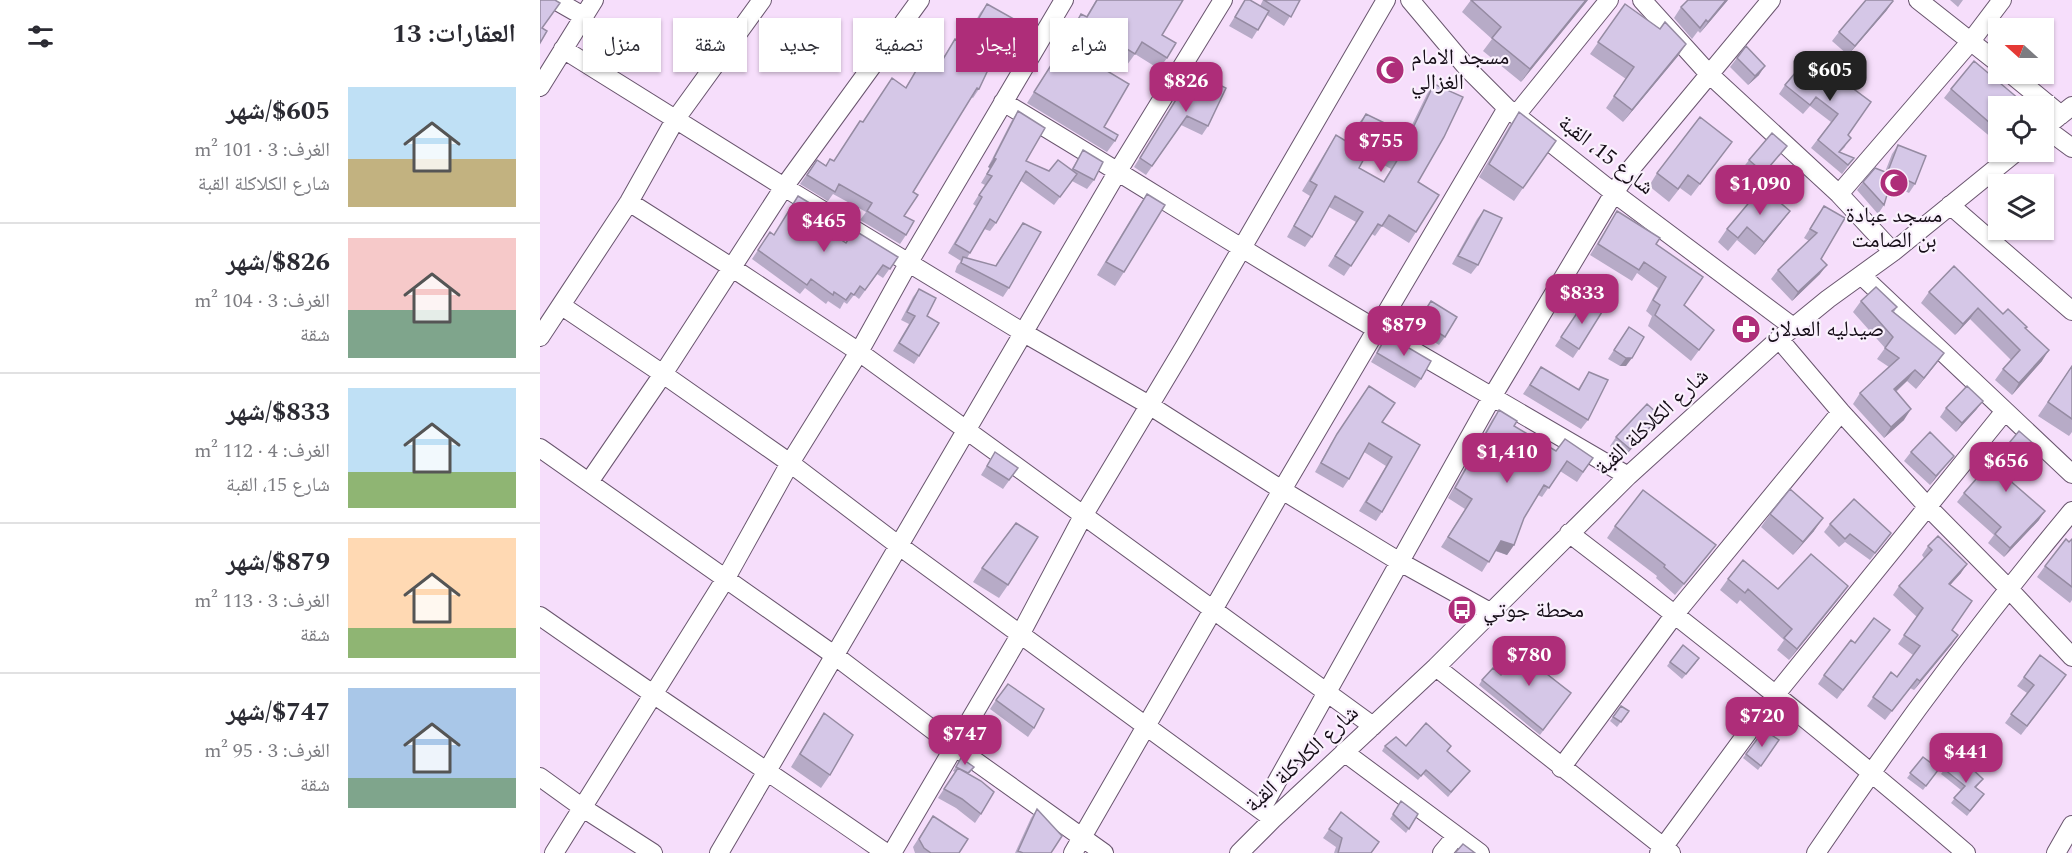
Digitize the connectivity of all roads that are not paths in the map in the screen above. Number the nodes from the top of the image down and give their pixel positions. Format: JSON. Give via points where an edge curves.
{"nodes":[{"id":1,"x":555,"y":0,"type":"edge"},
{"id":2,"x":594,"y":0,"type":"edge"},
{"id":3,"x":762,"y":0,"type":"edge"},
{"id":4,"x":920,"y":0,"type":"edge"},
{"id":5,"x":1064,"y":0,"type":"edge"},
{"id":6,"x":1223,"y":0,"type":"edge"},
{"id":7,"x":1386,"y":0,"type":"edge"},
{"id":8,"x":1410,"y":0,"type":"edge"},
{"id":9,"x":1609,"y":0,"type":"edge"},
{"id":10,"x":1642,"y":0,"type":"edge"},
{"id":11,"x":1771,"y":0,"type":"edge"},
{"id":12,"x":1918,"y":0,"type":"edge"},
{"id":13,"x":2002,"y":0,"type":"edge"},
{"id":14,"x":583,"y":16,"type":"junction"},
{"id":15,"x":1971,"y":41,"type":"junction"},
{"id":16,"x":563,"y":49,"type":"junction"},
{"id":17,"x":1988,"y":55,"type":"edge"},
{"id":18,"x":1709,"y":74,"type":"junction"},
{"id":19,"x":2027,"y":84,"type":"edge"},
{"id":20,"x":540,"y":87,"type":"edge"},
{"id":21,"x":1003,"y":102,"type":"junction"},
{"id":22,"x":2067,"y":110,"type":"edge"},
{"id":23,"x":1512,"y":112,"type":"junction"},
{"id":24,"x":675,"y":120,"type":"junction"},
{"id":25,"x":2054,"y":120,"type":"edge"},
{"id":26,"x":2054,"y":135,"type":"edge"},
{"id":27,"x":2072,"y":148,"type":"edge"},
{"id":28,"x":2004,"y":162,"type":"edge"},
{"id":29,"x":1118,"y":171,"type":"junction"},
{"id":30,"x":784,"y":187,"type":"junction"},
{"id":31,"x":1614,"y":193,"type":"junction"},
{"id":32,"x":1839,"y":195,"type":"junction"},
{"id":33,"x":629,"y":202,"type":"junction"},
{"id":34,"x":1950,"y":206,"type":"junction"},
{"id":35,"x":1240,"y":249,"type":"junction"},
{"id":36,"x":1893,"y":252,"type":"junction"},
{"id":37,"x":909,"y":262,"type":"junction"},
{"id":38,"x":731,"y":267,"type":"junction"},
{"id":39,"x":1861,"y":275,"type":"junction"},
{"id":40,"x":562,"y":306,"type":"junction"},
{"id":41,"x":2072,"y":311,"type":"edge"},
{"id":42,"x":1793,"y":327,"type":"junction"},
{"id":43,"x":1378,"y":330,"type":"junction"},
{"id":44,"x":1024,"y":333,"type":"junction"},
{"id":45,"x":540,"y":337,"type":"edge"},
{"id":46,"x":1779,"y":339,"type":"junction"},
{"id":47,"x":859,"y":352,"type":"junction"},
{"id":48,"x":663,"y":374,"type":"junction"},
{"id":49,"x":1492,"y":397,"type":"junction"},
{"id":50,"x":1149,"y":405,"type":"junction"},
{"id":51,"x":2005,"y":411,"type":"junction"},
{"id":52,"x":1841,"y":412,"type":"junction"},
{"id":53,"x":966,"y":431,"type":"junction"},
{"id":54,"x":540,"y":448,"type":"edge"},
{"id":55,"x":790,"y":463,"type":"junction"},
{"id":56,"x":2072,"y":474,"type":"edge"},
{"id":57,"x":1628,"y":476,"type":"junction"},
{"id":58,"x":589,"y":482,"type":"junction"},
{"id":59,"x":1282,"y":490,"type":"junction"},
{"id":60,"x":1928,"y":507,"type":"junction"},
{"id":61,"x":2072,"y":511,"type":"edge"},
{"id":62,"x":1083,"y":516,"type":"junction"},
{"id":63,"x":1569,"y":533,"type":"junction"},
{"id":64,"x":898,"y":545,"type":"junction"},
{"id":65,"x":1400,"y":562,"type":"junction"},
{"id":66,"x":726,"y":578,"type":"junction"},
{"id":67,"x":2008,"y":588,"type":"junction"},
{"id":68,"x":1214,"y":610,"type":"junction"},
{"id":69,"x":1490,"y":612,"type":"junction"},
{"id":70,"x":1675,"y":614,"type":"junction"},
{"id":71,"x":540,"y":616,"type":"edge"},
{"id":72,"x":1020,"y":635,"type":"junction"},
{"id":73,"x":834,"y":655,"type":"junction"},
{"id":74,"x":2072,"y":657,"type":"edge"},
{"id":75,"x":1436,"y":667,"type":"junction"},
{"id":76,"x":1325,"y":693,"type":"junction"},
{"id":77,"x":1776,"y":694,"type":"junction"},
{"id":78,"x":652,"y":695,"type":"junction"},
{"id":79,"x":1373,"y":726,"type":"junction"},
{"id":80,"x":1145,"y":727,"type":"junction"},
{"id":81,"x":954,"y":746,"type":"junction"},
{"id":82,"x":1344,"y":752,"type":"junction"},
{"id":83,"x":1561,"y":768,"type":"junction"},
{"id":84,"x":767,"y":770,"type":"junction"},
{"id":85,"x":1871,"y":771,"type":"junction"},
{"id":86,"x":540,"y":777,"type":"edge"},
{"id":87,"x":583,"y":808,"type":"junction"},
{"id":88,"x":1267,"y":814,"type":"junction"},
{"id":89,"x":2072,"y":825,"type":"edge"},
{"id":90,"x":1456,"y":836,"type":"junction"},
{"id":91,"x":1078,"y":845,"type":"edge"},
{"id":92,"x":1664,"y":851,"type":"edge"},
{"id":93,"x":554,"y":853,"type":"edge"},
{"id":94,"x":653,"y":853,"type":"edge"},
{"id":95,"x":719,"y":853,"type":"edge"},
{"id":96,"x":886,"y":853,"type":"edge"},
{"id":97,"x":892,"y":853,"type":"edge"},
{"id":98,"x":1104,"y":853,"type":"edge"},
{"id":99,"x":1239,"y":853,"type":"edge"},
{"id":100,"x":1442,"y":853,"type":"edge"},
{"id":101,"x":1480,"y":853,"type":"edge"},
{"id":102,"x":1816,"y":853,"type":"edge"},
{"id":103,"x":1966,"y":853,"type":"edge"},
{"id":104,"x":2056,"y":853,"type":"edge"}],
"edges":[{"from":1,"to":14,"type":"street"},
{"from":2,"to":14,"type":"street"},
{"from":3,"to":24,"type":"street"},
{"from":4,"to":30,"type":"street"},
{"from":5,"to":21,"type":"street"},
{"from":6,"to":29,"type":"street"},
{"from":7,"to":35,"type":"street"},
{"from":8,"to":23,"type":"street","name":"شارع 15، القبة","via":[[1468,69]]},
{"from":9,"to":23,"type":"street"},
{"from":10,"to":18,"type":"street"},
{"from":11,"to":18,"type":"street"},
{"from":12,"to":15,"type":"street"},
{"from":13,"to":15,"type":"street"},
{"from":14,"to":16,"type":"street"},
{"from":15,"to":17,"type":"street"},
{"from":15,"to":32,"type":"street"},
{"from":16,"to":20,"type":"street"},
{"from":16,"to":24,"type":"street"},
{"from":18,"to":31,"type":"street"},
{"from":18,"to":32,"type":"street"},
{"from":19,"to":22,"type":"street"},
{"from":21,"to":29,"type":"street"},
{"from":21,"to":37,"type":"street"},
{"from":22,"to":25,"type":"street"},
{"from":23,"to":31,"type":"street","name":"شارع 15، القبة"},
{"from":23,"to":43,"type":"street"},
{"from":24,"to":30,"type":"street"},
{"from":24,"to":33,"type":"street"},
{"from":26,"to":27,"type":"street"},
{"from":28,"to":34,"type":"street","name":"شارع الكلاكلة القبة"},
{"from":29,"to":35,"type":"street"},
{"from":29,"to":44,"type":"street"},
{"from":30,"to":37,"type":"street"},
{"from":30,"to":38,"type":"street"},
{"from":31,"to":42,"type":"street","name":"شارع 15، القبة"},
{"from":31,"to":49,"type":"street"},
{"from":32,"to":36,"type":"street"},
{"from":33,"to":38,"type":"street"},
{"from":33,"to":40,"type":"street"},
{"from":34,"to":36,"type":"street","name":"شارع الكلاكلة القبة"},
{"from":34,"to":41,"type":"street"},
{"from":35,"to":43,"type":"street"},
{"from":35,"to":50,"type":"street"},
{"from":36,"to":39,"type":"street","name":"شارع الكلاكلة القبة"},
{"from":37,"to":44,"type":"street"},
{"from":37,"to":47,"type":"street"},
{"from":38,"to":47,"type":"street"},
{"from":38,"to":48,"type":"street"},
{"from":39,"to":42,"type":"street","name":"شارع الكلاكلة القبة"},
{"from":39,"to":51,"type":"street"},
{"from":40,"to":45,"type":"street"},
{"from":40,"to":48,"type":"street"},
{"from":42,"to":46,"type":"street","name":"شارع الكلاكلة القبة"},
{"from":43,"to":49,"type":"street"},
{"from":43,"to":59,"type":"street"},
{"from":44,"to":50,"type":"street"},
{"from":44,"to":53,"type":"street"},
{"from":46,"to":52,"type":"street"},
{"from":46,"to":57,"type":"street","name":"شارع الكلاكلة القبة"},
{"from":47,"to":53,"type":"street"},
{"from":47,"to":55,"type":"street"},
{"from":48,"to":55,"type":"street"},
{"from":48,"to":58,"type":"street"},
{"from":49,"to":57,"type":"street"},
{"from":49,"to":65,"type":"street"},
{"from":50,"to":59,"type":"street"},
{"from":50,"to":62,"type":"street"},
{"from":51,"to":56,"type":"street"},
{"from":51,"to":60,"type":"street"},
{"from":52,"to":60,"type":"street"},
{"from":52,"to":70,"type":"street"},
{"from":53,"to":62,"type":"street"},
{"from":53,"to":64,"type":"street"},
{"from":54,"to":58,"type":"street"},
{"from":55,"to":64,"type":"street"},
{"from":55,"to":66,"type":"street"},
{"from":57,"to":63,"type":"street","name":"شارع الكلاكلة القبة"},
{"from":58,"to":66,"type":"street"},
{"from":59,"to":65,"type":"street"},
{"from":59,"to":68,"type":"street"},
{"from":60,"to":67,"type":"street"},
{"from":60,"to":77,"type":"street"},
{"from":61,"to":67,"type":"street"},
{"from":62,"to":68,"type":"street"},
{"from":62,"to":72,"type":"street"},
{"from":63,"to":69,"type":"street","name":"شارع الكلاكلة القبة"},
{"from":63,"to":70,"type":"street"},
{"from":64,"to":72,"type":"street"},
{"from":64,"to":73,"type":"street"},
{"from":65,"to":69,"type":"street"},
{"from":65,"to":76,"type":"street"},
{"from":66,"to":73,"type":"street"},
{"from":66,"to":78,"type":"street"},
{"from":67,"to":74,"type":"street"},
{"from":67,"to":85,"type":"street"},
{"from":68,"to":76,"type":"street"},
{"from":68,"to":80,"type":"street"},
{"from":69,"to":75,"type":"street","name":"شارع الكلاكلة القبة"},
{"from":70,"to":77,"type":"street"},
{"from":70,"to":83,"type":"street"},
{"from":71,"to":78,"type":"street"},
{"from":72,"to":80,"type":"street"},
{"from":72,"to":81,"type":"street"},
{"from":73,"to":81,"type":"street"},
{"from":73,"to":84,"type":"street"},
{"from":75,"to":79,"type":"street","name":"شارع الكلاكلة القبة"},
{"from":75,"to":83,"type":"street"},
{"from":76,"to":79,"type":"street"},
{"from":76,"to":88,"type":"street"},
{"from":77,"to":85,"type":"street"},
{"from":77,"to":92,"type":"street"},
{"from":78,"to":84,"type":"street"},
{"from":78,"to":87,"type":"street"},
{"from":79,"to":82,"type":"street","name":"شارع الكلاكلة القبة"},
{"from":80,"to":88,"type":"street"},
{"from":80,"to":91,"type":"street"},
{"from":81,"to":91,"type":"street"},
{"from":81,"to":97,"type":"street"},
{"from":82,"to":88,"type":"street","name":"شارع الكلاكلة القبة"},
{"from":82,"to":90,"type":"street"},
{"from":83,"to":92,"type":"street"},
{"from":84,"to":95,"type":"street"},
{"from":84,"to":96,"type":"street"},
{"from":85,"to":102,"type":"street"},
{"from":85,"to":103,"type":"street"},
{"from":86,"to":87,"type":"street"},
{"from":87,"to":93,"type":"street"},
{"from":87,"to":94,"type":"street"},
{"from":88,"to":99,"type":"street","name":"شارع الكلاكلة القبة"},
{"from":89,"to":104,"type":"street"},
{"from":90,"to":100,"type":"street"},
{"from":90,"to":101,"type":"street"},
{"from":91,"to":98,"type":"street"}]}
